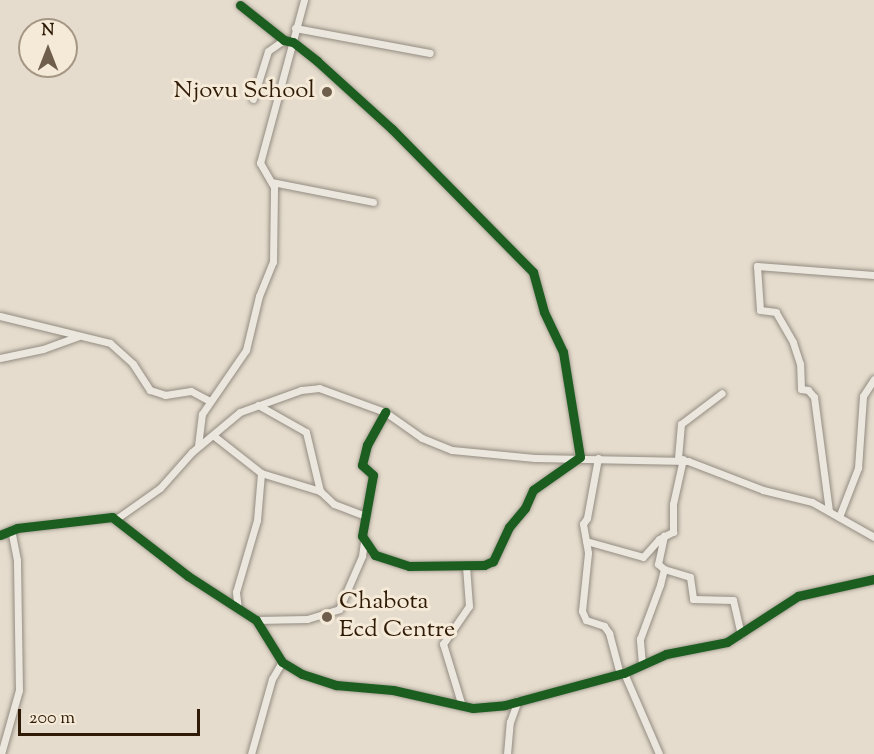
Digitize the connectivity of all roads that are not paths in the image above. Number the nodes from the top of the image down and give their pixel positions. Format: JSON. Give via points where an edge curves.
{"nodes":[{"id":1,"x":304,"y":0,"type":"edge"},
{"id":2,"x":240,"y":5,"type":"dead end"},
{"id":3,"x":295,"y":28,"type":"junction"},
{"id":4,"x":284,"y":40,"type":"junction"},
{"id":5,"x":293,"y":42,"type":"junction"},
{"id":6,"x":430,"y":53,"type":"dead end"},
{"id":7,"x":253,"y":99,"type":"dead end"},
{"id":8,"x":273,"y":182,"type":"junction"},
{"id":9,"x":373,"y":202,"type":"dead end"},
{"id":10,"x":874,"y":275,"type":"edge"},
{"id":11,"x":1,"y":317,"type":"edge"},
{"id":12,"x":78,"y":336,"type":"junction"},
{"id":13,"x":0,"y":358,"type":"edge"},
{"id":14,"x":874,"y":379,"type":"edge"},
{"id":15,"x":722,"y":393,"type":"dead end"},
{"id":16,"x":210,"y":401,"type":"junction"},
{"id":17,"x":258,"y":405,"type":"junction"},
{"id":18,"x":385,"y":412,"type":"junction"},
{"id":19,"x":214,"y":436,"type":"junction"},
{"id":20,"x":198,"y":446,"type":"junction"},
{"id":21,"x":580,"y":457,"type":"junction"},
{"id":22,"x":598,"y":458,"type":"junction"},
{"id":23,"x":680,"y":459,"type":"junction"},
{"id":24,"x":261,"y":473,"type":"junction"},
{"id":25,"x":320,"y":491,"type":"junction"},
{"id":26,"x":829,"y":511,"type":"junction"},
{"id":27,"x":365,"y":516,"type":"junction"},
{"id":28,"x":839,"y":517,"type":"junction"},
{"id":29,"x":116,"y":519,"type":"junction"},
{"id":30,"x":11,"y":530,"type":"junction"},
{"id":31,"x":0,"y":535,"type":"edge"},
{"id":32,"x":664,"y":536,"type":"junction"},
{"id":33,"x":874,"y":537,"type":"edge"},
{"id":34,"x":364,"y":540,"type":"junction"},
{"id":35,"x":585,"y":541,"type":"junction"},
{"id":36,"x":466,"y":566,"type":"junction"},
{"id":37,"x":664,"y":569,"type":"junction"},
{"id":38,"x":874,"y":580,"type":"edge"},
{"id":39,"x":238,"y":609,"type":"junction"},
{"id":40,"x":255,"y":620,"type":"junction"},
{"id":41,"x":741,"y":634,"type":"junction"},
{"id":42,"x":282,"y":662,"type":"junction"},
{"id":43,"x":642,"y":663,"type":"junction"},
{"id":44,"x":622,"y":674,"type":"junction"},
{"id":45,"x":518,"y":700,"type":"junction"},
{"id":46,"x":462,"y":706,"type":"junction"},
{"id":47,"x":1,"y":754,"type":"edge"},
{"id":48,"x":251,"y":754,"type":"edge"},
{"id":49,"x":507,"y":754,"type":"edge"},
{"id":50,"x":659,"y":754,"type":"edge"}],
"edges":[{"from":1,"to":3,"type":"street"},
{"from":2,"to":4,"type":"street"},
{"from":3,"to":5,"type":"street"},
{"from":3,"to":6,"type":"street"},
{"from":4,"to":5,"type":"street"},
{"from":4,"to":7,"type":"street","via":[[268,51]]},
{"from":5,"to":8,"type":"street","via":[[260,163]]},
{"from":5,"to":21,"type":"street","via":[[392,129],[532,272],[544,312],[563,352]]},
{"from":8,"to":9,"type":"street"},
{"from":8,"to":16,"type":"street","via":[[273,262],[259,296],[246,350]]},
{"from":10,"to":26,"type":"street","via":[[757,266],[760,310],[776,312],[777,321],[793,342],[800,364],[801,389],[814,397]]},
{"from":11,"to":12,"type":"street"},
{"from":12,"to":13,"type":"street","via":[[43,349]]},
{"from":12,"to":16,"type":"street","via":[[110,343],[157,393],[191,392]]},
{"from":14,"to":28,"type":"street","via":[[863,396],[858,468]]},
{"from":15,"to":23,"type":"street","via":[[681,424]]},
{"from":16,"to":20,"type":"street","via":[[200,420]]},
{"from":17,"to":18,"type":"street","via":[[319,388]]},
{"from":17,"to":19,"type":"street","via":[[240,412]]},
{"from":17,"to":25,"type":"street","via":[[306,432]]},
{"from":18,"to":21,"type":"street","via":[[422,438],[452,450],[535,458]]},
{"from":18,"to":27,"type":"street","via":[[369,441],[362,465],[373,475]]},
{"from":19,"to":20,"type":"street"},
{"from":19,"to":24,"type":"street"},
{"from":20,"to":29,"type":"street","via":[[160,488]]},
{"from":21,"to":22,"type":"street"},
{"from":21,"to":36,"type":"street","via":[[533,490],[493,561]]},
{"from":22,"to":23,"type":"street"},
{"from":22,"to":35,"type":"street","via":[[583,524]]},
{"from":23,"to":26,"type":"street","via":[[763,490],[801,498]]},
{"from":23,"to":32,"type":"street","via":[[673,532]]},
{"from":24,"to":25,"type":"street"},
{"from":24,"to":39,"type":"street","via":[[257,520],[236,592]]},
{"from":25,"to":27,"type":"street","via":[[334,504]]},
{"from":26,"to":28,"type":"street"},
{"from":27,"to":34,"type":"street"},
{"from":28,"to":33,"type":"street"},
{"from":29,"to":30,"type":"street","via":[[105,516]]},
{"from":29,"to":39,"type":"street"},
{"from":30,"to":31,"type":"street"},
{"from":30,"to":47,"type":"street","via":[[17,560],[19,690]]},
{"from":32,"to":35,"type":"street","via":[[643,557]]},
{"from":32,"to":37,"type":"street","via":[[658,564]]},
{"from":34,"to":36,"type":"street","via":[[375,555],[408,566]]},
{"from":34,"to":40,"type":"street","via":[[362,556],[339,609],[307,619]]},
{"from":35,"to":44,"type":"street","via":[[583,616],[609,633]]},
{"from":36,"to":46,"type":"street","via":[[469,606],[443,644]]},
{"from":37,"to":41,"type":"street","via":[[690,577],[693,599],[733,600]]},
{"from":37,"to":43,"type":"street","via":[[640,639]]},
{"from":38,"to":41,"type":"street","via":[[798,596]]},
{"from":39,"to":40,"type":"street"},
{"from":40,"to":42,"type":"street"},
{"from":41,"to":43,"type":"street","via":[[717,645],[666,654]]},
{"from":42,"to":46,"type":"street","via":[[315,681],[393,690]]},
{"from":42,"to":48,"type":"street","via":[[272,679]]},
{"from":43,"to":44,"type":"street"},
{"from":44,"to":45,"type":"street"},
{"from":44,"to":50,"type":"street"},
{"from":45,"to":46,"type":"street","via":[[491,708]]},
{"from":45,"to":49,"type":"street","via":[[510,722]]}]}
